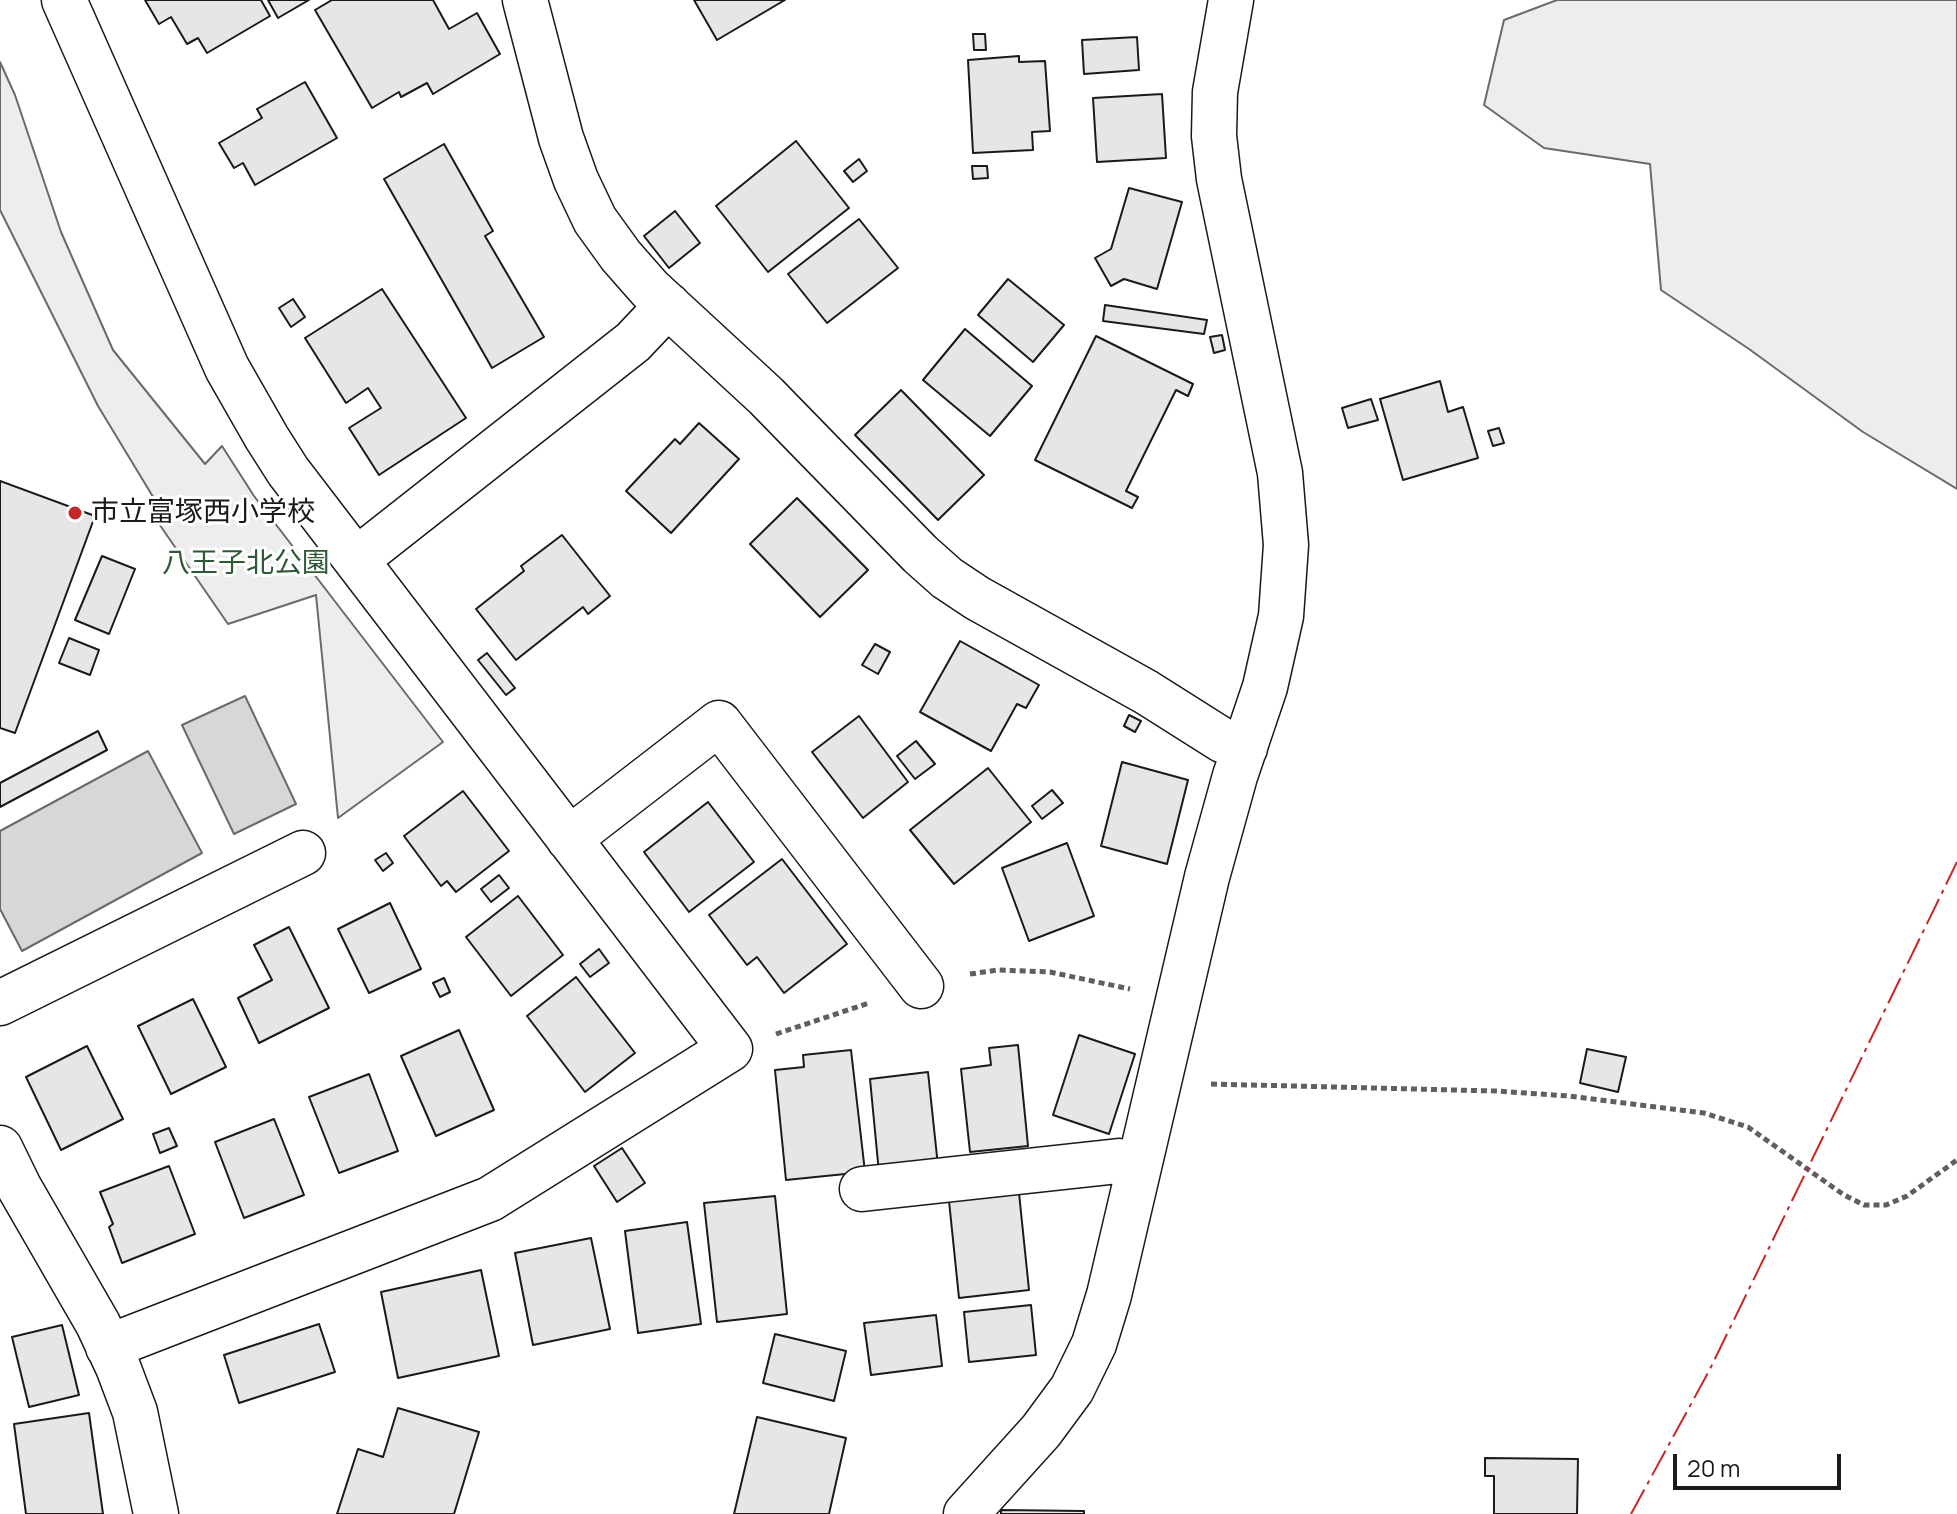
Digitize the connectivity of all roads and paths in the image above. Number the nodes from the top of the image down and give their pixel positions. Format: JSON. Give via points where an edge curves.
{"nodes":[{"id":1,"x":64,"y":0,"type":"edge"},
{"id":2,"x":525,"y":0,"type":"edge"},
{"id":3,"x":1231,"y":0,"type":"edge"},
{"id":4,"x":668,"y":305,"type":"junction"},
{"id":5,"x":356,"y":560,"type":"junction"},
{"id":6,"x":1245,"y":748,"type":"junction"},
{"id":7,"x":569,"y":839,"type":"junction"},
{"id":8,"x":303,"y":853,"type":"dead end"},
{"id":9,"x":921,"y":986,"type":"dead end"},
{"id":10,"x":0,"y":1003,"type":"edge"},
{"id":11,"x":1158,"y":1083,"type":"junction"},
{"id":12,"x":0,"y":1148,"type":"edge"},
{"id":13,"x":1957,"y":1160,"type":"edge"},
{"id":14,"x":1139,"y":1166,"type":"junction"},
{"id":15,"x":862,"y":1189,"type":"dead end"},
{"id":16,"x":108,"y":1347,"type":"junction"},
{"id":17,"x":156,"y":1514,"type":"edge"},
{"id":18,"x":966,"y":1514,"type":"edge"}],
"edges":[{"from":1,"to":5,"type":"street","via":[[245,403],[288,471]]},
{"from":2,"to":4,"type":"street","via":[[576,180],[595,220],[621,256]]},
{"from":3,"to":6,"type":"street","via":[[1215,92],[1214,136],[1280,473],[1286,545],[1281,616]]},
{"from":4,"to":5,"type":"street","via":[[633,342]]},
{"from":4,"to":6,"type":"street","via":[[947,578],[1222,740]]},
{"from":5,"to":7,"type":"street"},
{"from":6,"to":11,"type":"street","via":[[1210,864]]},
{"from":7,"to":9,"type":"street","via":[[719,723]]},
{"from":7,"to":16,"type":"street","via":[[730,1049],[490,1199]]},
{"from":8,"to":10,"type":"street"},
{"from":11,"to":13,"type":"path","via":[[1496,1091],[1704,1113],[1748,1127],[1864,1205],[1886,1205],[1907,1196]]},
{"from":11,"to":14,"type":"street"},
{"from":12,"to":16,"type":"street"},
{"from":14,"to":15,"type":"street","via":[[1119,1161]]},
{"from":14,"to":18,"type":"street","via":[[1109,1295],[1072,1389]]},
{"from":16,"to":17,"type":"street","via":[[135,1412]]}]}
